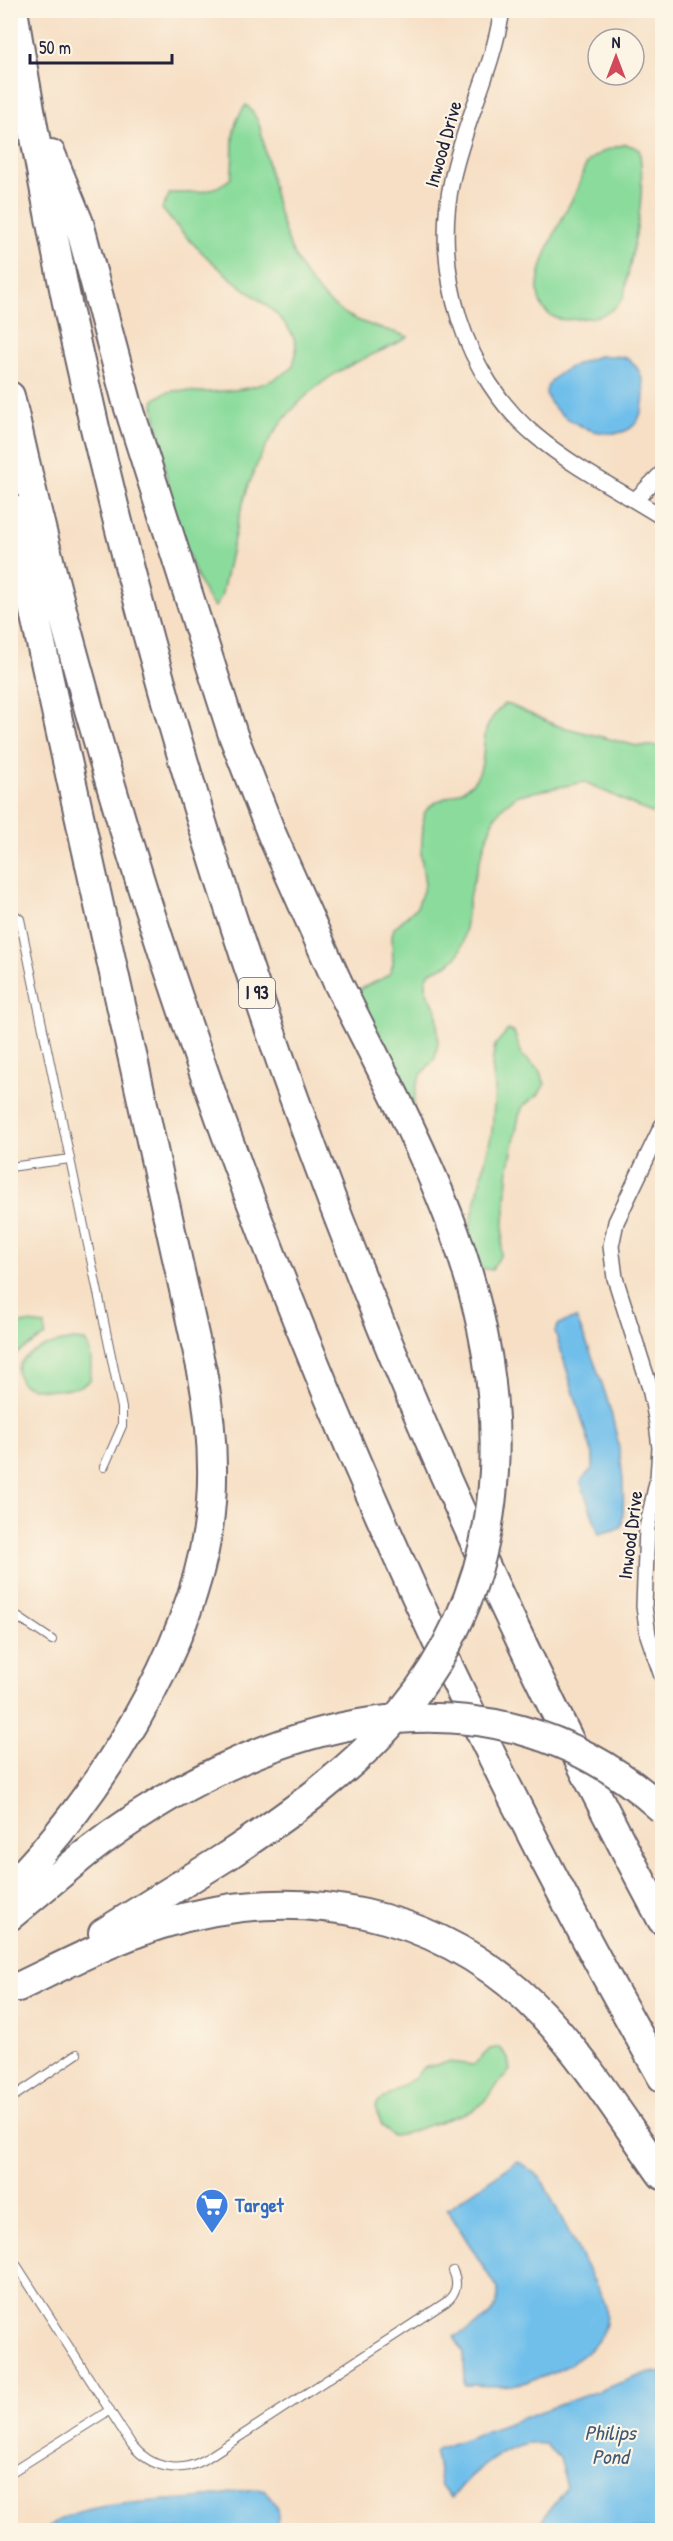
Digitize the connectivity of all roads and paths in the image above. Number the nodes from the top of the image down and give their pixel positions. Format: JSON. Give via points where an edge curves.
{"nodes":[{"id":1,"x":13,"y":10,"type":"edge"},
{"id":2,"x":502,"y":10,"type":"edge"},
{"id":3,"x":27,"y":91,"type":"junction"},
{"id":4,"x":13,"y":406,"type":"edge"},
{"id":5,"x":663,"y":473,"type":"edge"},
{"id":6,"x":635,"y":500,"type":"junction"},
{"id":7,"x":663,"y":517,"type":"edge"},
{"id":8,"x":10,"y":911,"type":"edge"},
{"id":9,"x":663,"y":1126,"type":"edge"},
{"id":10,"x":70,"y":1159,"type":"junction"},
{"id":11,"x":10,"y":1167,"type":"edge"},
{"id":12,"x":104,"y":1467,"type":"dead end"},
{"id":13,"x":10,"y":1611,"type":"edge"},
{"id":14,"x":52,"y":1640,"type":"dead end"},
{"id":15,"x":663,"y":1676,"type":"edge"},
{"id":16,"x":663,"y":1809,"type":"edge"},
{"id":17,"x":10,"y":1887,"type":"edge"},
{"id":18,"x":10,"y":1916,"type":"edge"},
{"id":19,"x":663,"y":1920,"type":"edge"},
{"id":20,"x":14,"y":1989,"type":"edge"},
{"id":21,"x":77,"y":2054,"type":"dead end"},
{"id":22,"x":663,"y":2077,"type":"edge"},
{"id":23,"x":10,"y":2099,"type":"edge"},
{"id":24,"x":663,"y":2175,"type":"edge"},
{"id":25,"x":10,"y":2255,"type":"edge"},
{"id":26,"x":453,"y":2271,"type":"dead end"},
{"id":27,"x":110,"y":2410,"type":"junction"},
{"id":28,"x":10,"y":2472,"type":"edge"}],
"edges":[{"from":1,"to":3,"type":"highway","number":"I 93"},
{"from":2,"to":6,"type":"street","name":"Inwood Drive","via":[[493,55],[449,194],[446,237],[452,294],[475,356],[520,422],[557,452]]},
{"from":3,"to":19,"type":"highway","number":"I 93","via":[[74,334],[121,533],[188,776],[261,1004],[369,1293],[458,1505],[571,1744]]},
{"from":3,"to":20,"type":"highway","bridge":true,"via":[[79,224],[127,402],[233,735],[272,835],[438,1192],[472,1287],[486,1347],[496,1438],[493,1493],[476,1571],[436,1661],[402,1711],[323,1788],[227,1856]]},
{"from":4,"to":17,"type":"highway","via":[[29,589],[200,1362],[213,1457],[211,1508],[203,1556],[167,1659],[89,1791]]},
{"from":4,"to":22,"type":"highway","via":[[68,629],[143,888],[208,1082],[281,1279],[383,1523],[465,1701],[538,1847]]},
{"from":5,"to":6,"type":"street"},
{"from":6,"to":7,"type":"street","name":"Inwood Drive"},
{"from":8,"to":10,"type":"lane","via":[[20,919]]},
{"from":9,"to":15,"type":"street","name":"Inwood Drive","via":[[616,1222],[611,1246],[615,1278],[657,1422],[659,1468],[647,1528],[644,1606],[648,1635]]},
{"from":10,"to":11,"type":"lane"},
{"from":10,"to":12,"type":"lane","via":[[123,1418]]},
{"from":13,"to":14,"type":"lane"},
{"from":16,"to":18,"type":"highway","bridge":true,"via":[[616,1773],[551,1740],[479,1721],[441,1717],[363,1722],[322,1731],[241,1760],[170,1795],[86,1854]]},
{"from":20,"to":24,"type":"highway","via":[[137,1933],[228,1909],[293,1904],[385,1919],[452,1946],[490,1969],[525,1998],[557,2031]]},
{"from":21,"to":23,"type":"lane"},
{"from":25,"to":27,"type":"lane"},
{"from":26,"to":27,"type":"lane","via":[[456,2288],[446,2302],[197,2464],[173,2468],[150,2461],[132,2445]]},
{"from":27,"to":28,"type":"lane"}]}
